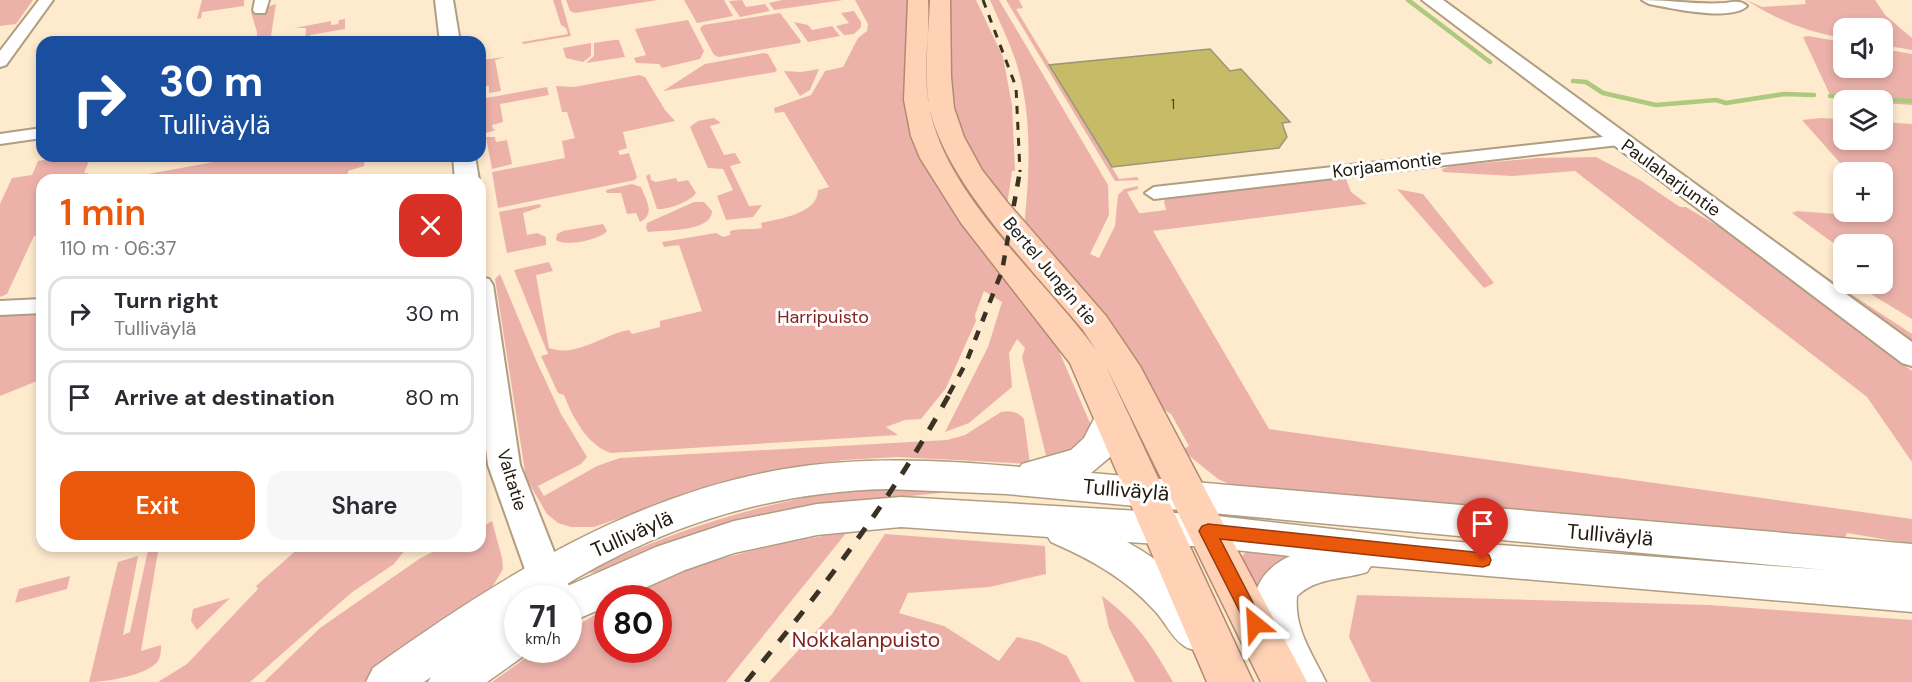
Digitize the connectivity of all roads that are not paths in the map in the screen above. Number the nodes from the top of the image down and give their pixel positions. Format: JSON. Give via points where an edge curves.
{"nodes":[{"id":1,"x":46,"y":0,"type":"edge"},
{"id":2,"x":444,"y":0,"type":"edge"},
{"id":3,"x":918,"y":0,"type":"edge"},
{"id":4,"x":940,"y":0,"type":"edge"},
{"id":5,"x":1431,"y":0,"type":"edge"},
{"id":6,"x":1649,"y":0,"type":"edge"},
{"id":7,"x":1736,"y":3,"type":"edge"},
{"id":8,"x":449,"y":36,"type":"edge"},
{"id":9,"x":0,"y":62,"type":"edge"},
{"id":10,"x":36,"y":134,"type":"edge"},
{"id":11,"x":0,"y":140,"type":"edge"},
{"id":12,"x":1621,"y":140,"type":"junction"},
{"id":13,"x":1154,"y":193,"type":"dead end"},
{"id":14,"x":36,"y":306,"type":"edge"},
{"id":15,"x":0,"y":308,"type":"edge"},
{"id":16,"x":486,"y":330,"type":"edge"},
{"id":17,"x":1912,"y":356,"type":"edge"},
{"id":18,"x":1112,"y":418,"type":"junction"},
{"id":19,"x":1006,"y":480,"type":"junction"},
{"id":20,"x":1151,"y":509,"type":"junction"},
{"id":21,"x":1199,"y":514,"type":"junction"},
{"id":22,"x":1041,"y":522,"type":"junction"},
{"id":23,"x":1421,"y":555,"type":"junction"},
{"id":24,"x":1912,"y":561,"type":"edge"},
{"id":25,"x":554,"y":585,"type":"edge"},
{"id":26,"x":566,"y":585,"type":"edge"},
{"id":27,"x":582,"y":585,"type":"edge"},
{"id":28,"x":1912,"y":594,"type":"edge"},
{"id":29,"x":504,"y":613,"type":"edge"},
{"id":30,"x":504,"y":645,"type":"edge"},
{"id":31,"x":1225,"y":672,"type":"edge"},
{"id":32,"x":389,"y":682,"type":"edge"},
{"id":33,"x":451,"y":682,"type":"edge"},
{"id":34,"x":1284,"y":682,"type":"edge"},
{"id":35,"x":1303,"y":682,"type":"edge"}],
"edges":[{"from":1,"to":9,"type":"street"},
{"from":2,"to":8,"type":"street"},
{"from":3,"to":18,"type":"highway","name":"Bertel Jungin tie","via":[[914,83],[928,148],[970,216],[1058,321],[1086,361]]},
{"from":4,"to":21,"type":"highway","name":"Bertel Jungin tie","via":[[939,77],[942,108],[951,137],[970,172],[997,208],[1095,323],[1128,374]]},
{"from":5,"to":12,"type":"street","name":"Paulaharjuntie"},
{"from":6,"to":7,"type":"street","via":[[1706,9]]},
{"from":10,"to":11,"type":"street"},
{"from":12,"to":13,"type":"street","name":"Korjaamontie"},
{"from":12,"to":17,"type":"street","name":"Paulaharjuntie"},
{"from":14,"to":15,"type":"street"},
{"from":16,"to":25,"type":"street","name":"Valtatie","via":[[504,465]]},
{"from":18,"to":19,"type":"main road","via":[[1088,459],[1067,468]]},
{"from":18,"to":20,"type":"highway","name":"Bertel Jungin tie"},
{"from":19,"to":20,"type":"main road","name":"Tulliväylä"},
{"from":19,"to":26,"type":"main road","name":"Tulliväylä","via":[[893,474],[846,476],[745,491],[623,536]]},
{"from":20,"to":21,"type":"main road","name":"Tulliväylä"},
{"from":20,"to":22,"type":"main road","name":"Tulliväylä"},
{"from":20,"to":31,"type":"highway","name":"Bertel Jungin tie"},
{"from":21,"to":23,"type":"main road","name":"Tulliväylä"},
{"from":21,"to":24,"type":"main road","name":"Tulliväylä"},
{"from":21,"to":34,"type":"highway","name":"Bertel Jungin tie"},
{"from":22,"to":27,"type":"main road","name":"Tulliväylä","via":[[901,512],[852,514],[733,537]]},
{"from":22,"to":31,"type":"main road","via":[[1106,547],[1140,570],[1175,600]]},
{"from":23,"to":28,"type":"main road","name":"Tulliväylä"},
{"from":23,"to":35,"type":"main road","via":[[1317,562],[1281,584],[1274,610],[1278,632]]},
{"from":29,"to":32,"type":"main road","name":"Tulliväylä","via":[[455,632]]},
{"from":30,"to":33,"type":"main road"}]}
